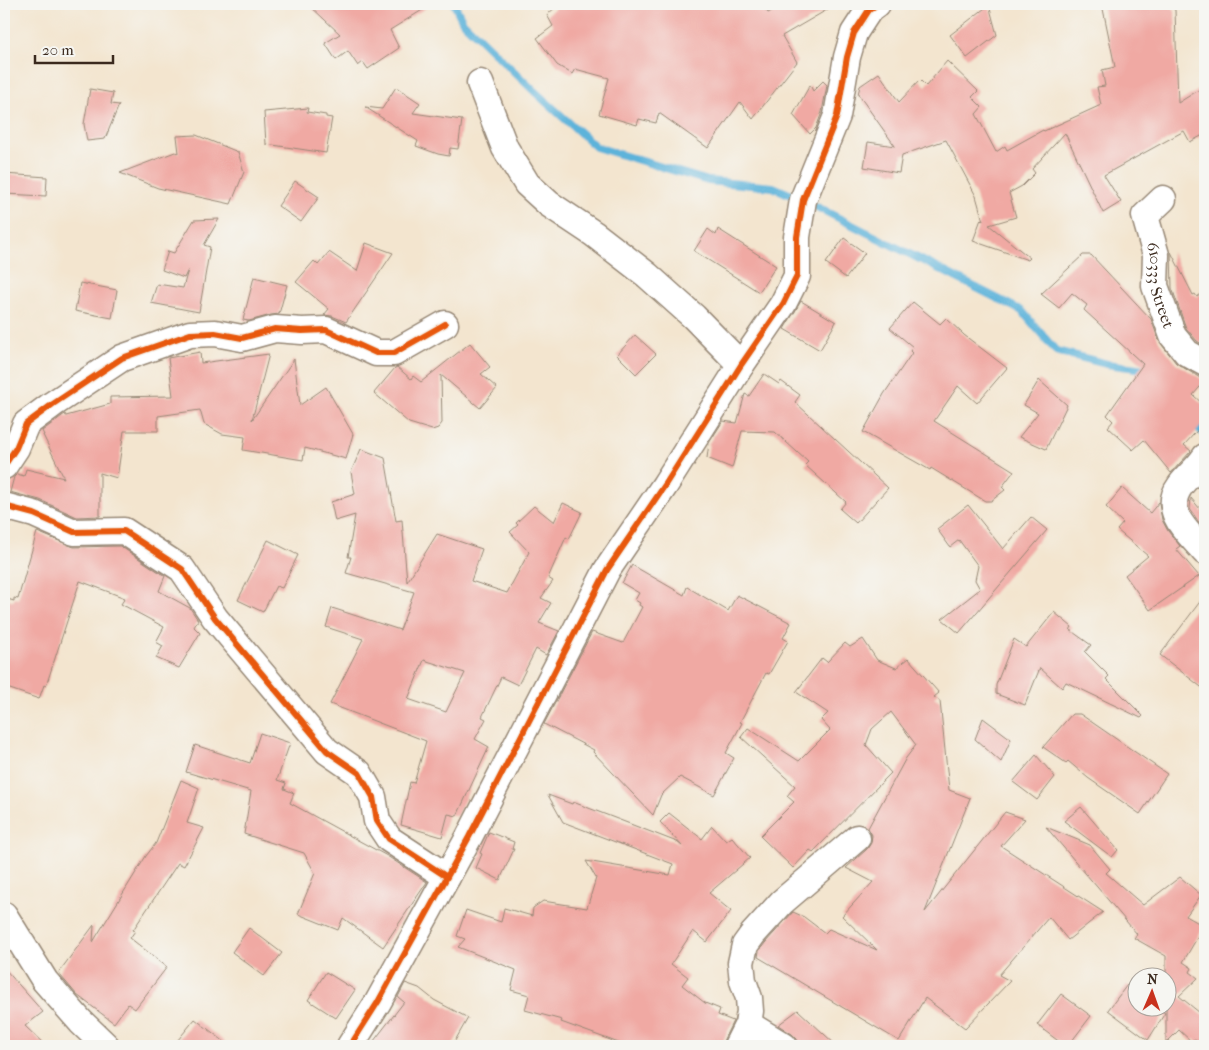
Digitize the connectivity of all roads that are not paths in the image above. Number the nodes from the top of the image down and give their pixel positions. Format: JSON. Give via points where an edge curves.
{"nodes":[{"id":1,"x":877,"y":4,"type":"edge"},
{"id":2,"x":480,"y":84,"type":"dead end"},
{"id":3,"x":1163,"y":199,"type":"dead end"},
{"id":4,"x":446,"y":324,"type":"dead end"},
{"id":5,"x":1205,"y":363,"type":"edge"},
{"id":6,"x":742,"y":365,"type":"junction"},
{"id":7,"x":1205,"y":457,"type":"edge"},
{"id":8,"x":4,"y":466,"type":"edge"},
{"id":9,"x":4,"y":506,"type":"edge"},
{"id":10,"x":1205,"y":552,"type":"edge"},
{"id":11,"x":857,"y":838,"type":"dead end"},
{"id":12,"x":448,"y":877,"type":"junction"},
{"id":13,"x":4,"y":916,"type":"edge"},
{"id":14,"x":743,"y":1035,"type":"edge"},
{"id":15,"x":106,"y":1046,"type":"edge"},
{"id":16,"x":350,"y":1046,"type":"edge"},
{"id":17,"x":784,"y":1046,"type":"edge"}],
"edges":[{"from":1,"to":6,"type":"street","via":[[869,10],[854,33],[837,116],[803,200],[796,276],[783,304]]},
{"from":2,"to":6,"type":"street","via":[[505,148],[527,184],[549,204],[647,275]]},
{"from":3,"to":5,"type":"street","name":"610333 Street","via":[[1145,216],[1156,255],[1155,286],[1173,336],[1187,353]]},
{"from":4,"to":8,"type":"street","via":[[394,353],[376,353],[326,330],[275,329],[242,338],[215,333],[190,334],[122,358],[53,404],[26,424]]},
{"from":6,"to":12,"type":"street","via":[[606,570]]},
{"from":7,"to":10,"type":"street","via":[[1179,487],[1172,507]]},
{"from":9,"to":12,"type":"street","via":[[34,514],[74,532],[124,531],[182,568],[215,618],[327,751],[359,773],[373,797],[377,820],[389,839]]},
{"from":11,"to":14,"type":"street","via":[[782,902],[745,946],[741,963],[750,1011]]},
{"from":12,"to":16,"type":"street"},
{"from":13,"to":15,"type":"street","via":[[45,981]]},
{"from":14,"to":17,"type":"street"}]}
